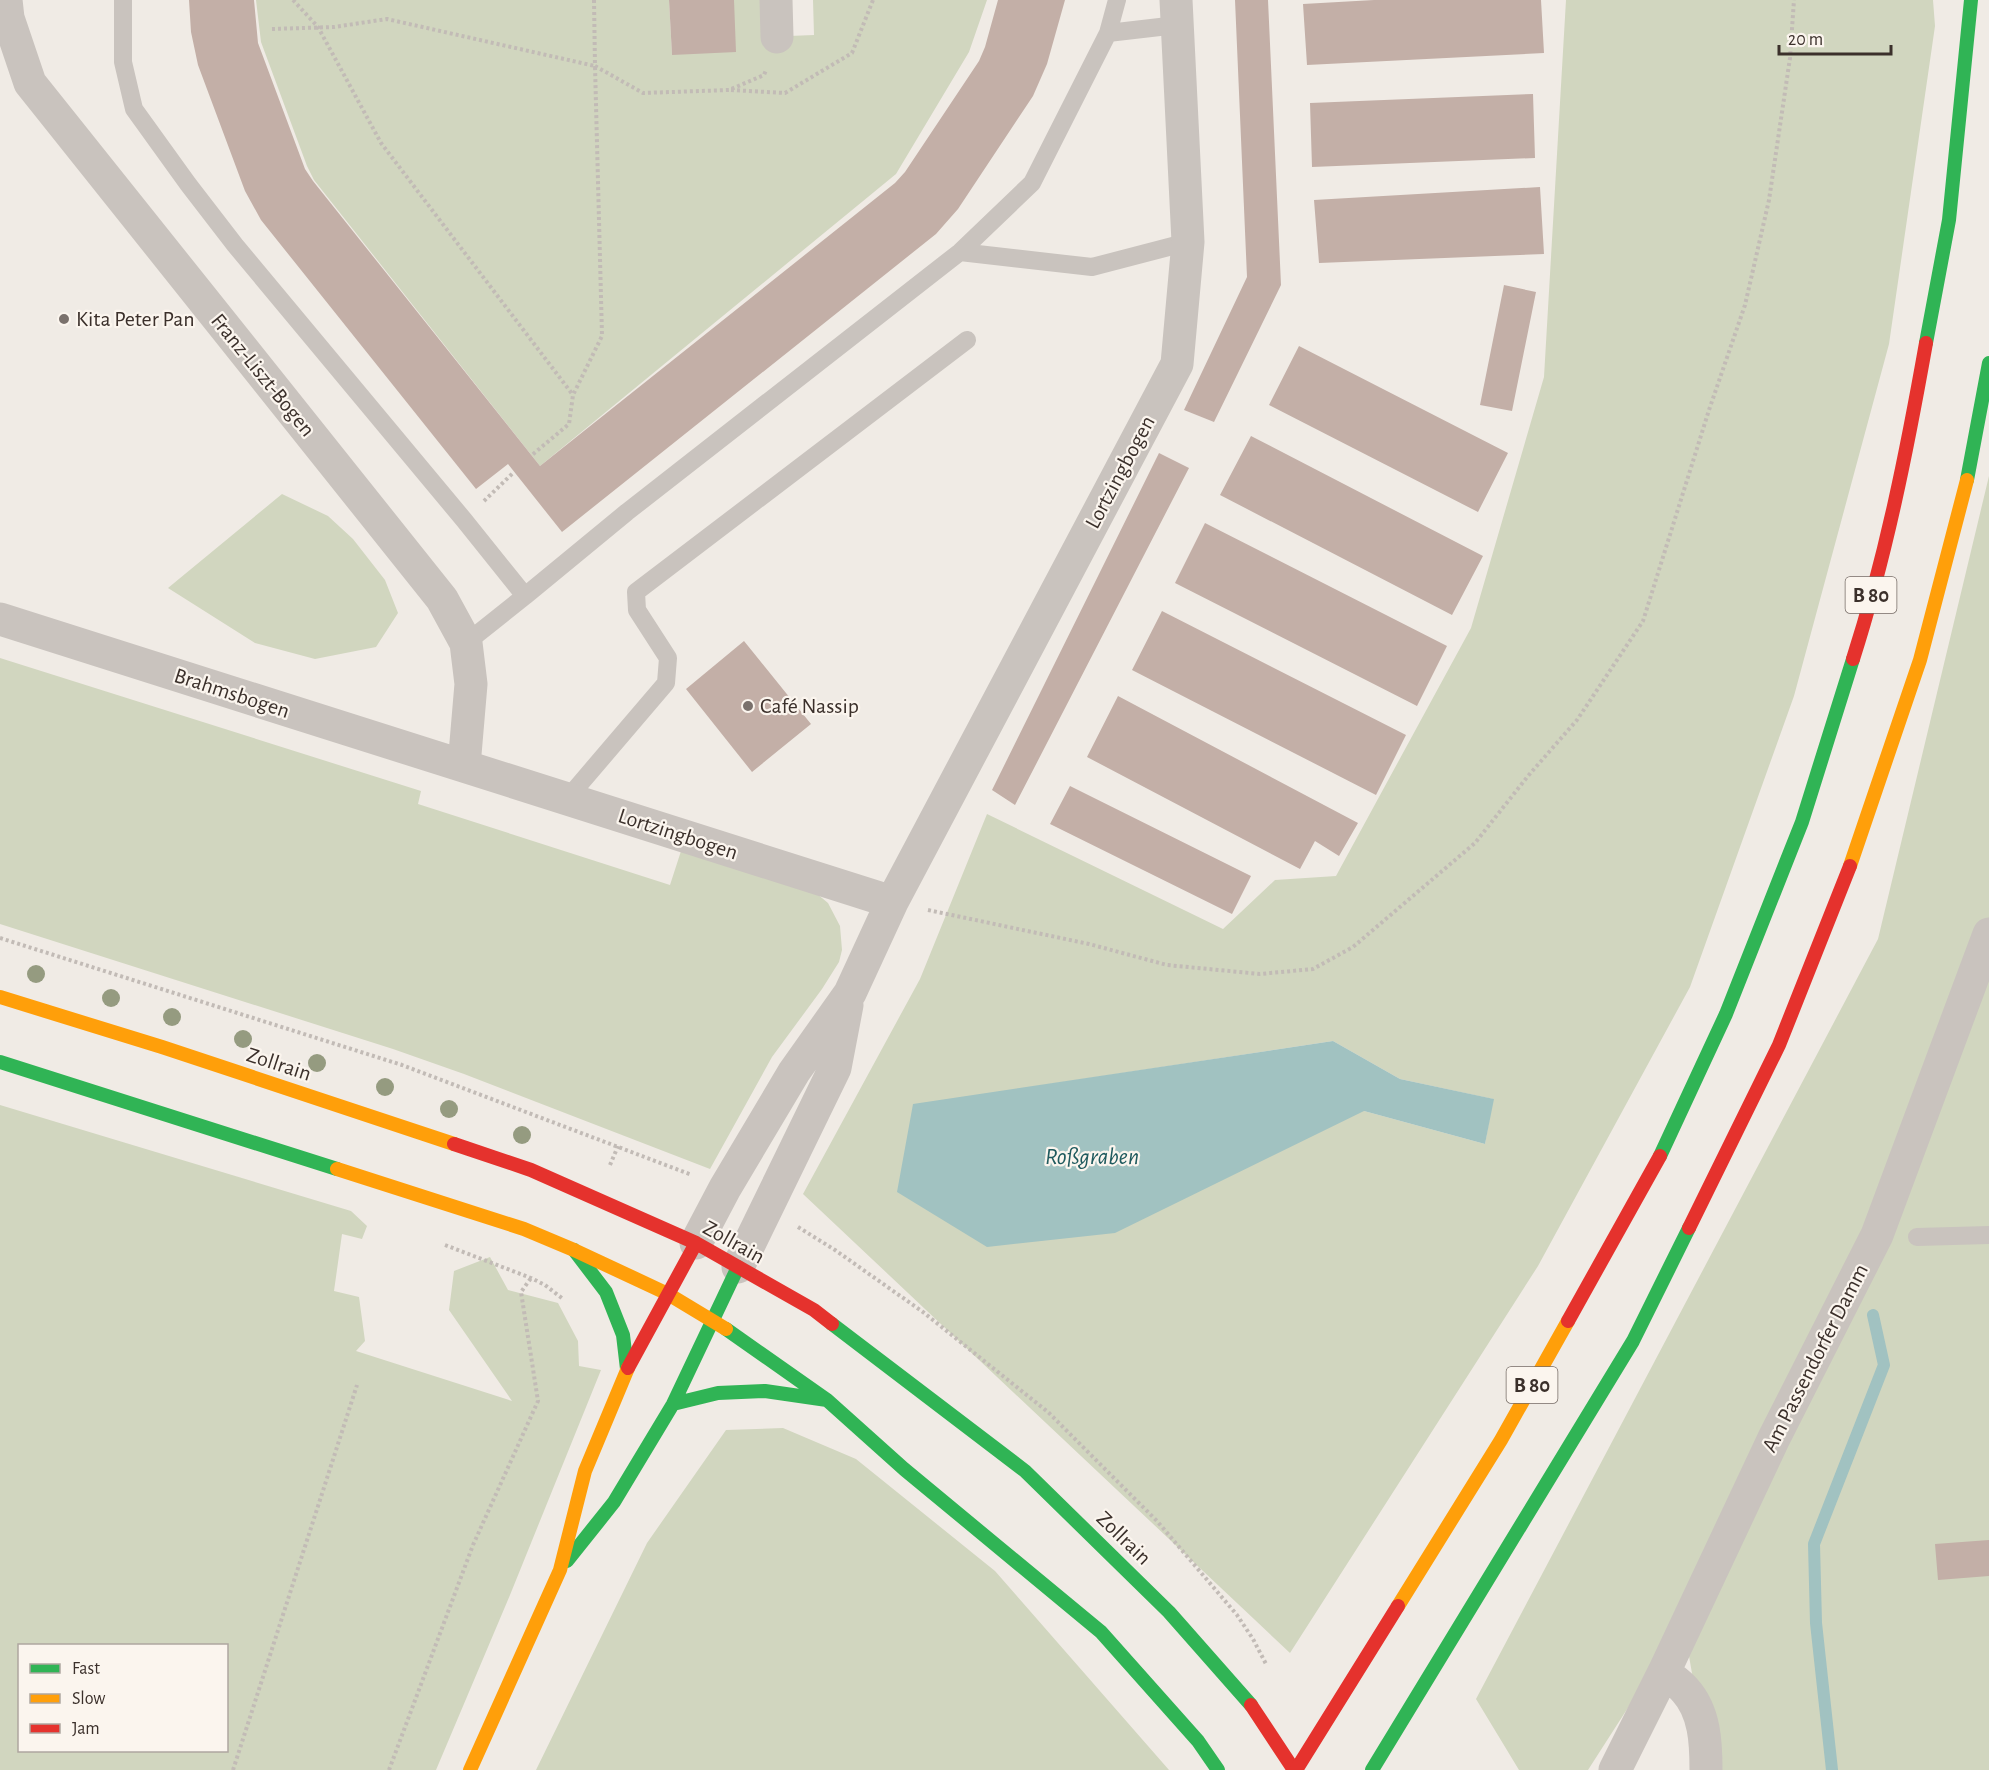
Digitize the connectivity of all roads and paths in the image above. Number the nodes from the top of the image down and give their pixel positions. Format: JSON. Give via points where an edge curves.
{"nodes":[{"id":1,"x":6,"y":0,"type":"edge"},
{"id":2,"x":123,"y":0,"type":"edge"},
{"id":3,"x":293,"y":0,"type":"edge"},
{"id":4,"x":594,"y":0,"type":"edge"},
{"id":5,"x":776,"y":0,"type":"edge"},
{"id":6,"x":873,"y":0,"type":"edge"},
{"id":7,"x":1118,"y":0,"type":"edge"},
{"id":8,"x":1794,"y":0,"type":"edge"},
{"id":9,"x":1971,"y":0,"type":"edge"},
{"id":10,"x":1177,"y":12,"type":"edge"},
{"id":11,"x":318,"y":27,"type":"junction"},
{"id":12,"x":272,"y":29,"type":"dead end"},
{"id":13,"x":1108,"y":33,"type":"junction"},
{"id":14,"x":777,"y":37,"type":"joint"},
{"id":15,"x":595,"y":66,"type":"junction"},
{"id":16,"x":729,"y":90,"type":"junction"},
{"id":17,"x":1188,"y":242,"type":"junction"},
{"id":18,"x":960,"y":252,"type":"junction"},
{"id":19,"x":967,"y":340,"type":"dead end"},
{"id":20,"x":1989,"y":363,"type":"edge"},
{"id":21,"x":573,"y":395,"type":"junction"},
{"id":22,"x":532,"y":455,"type":"dead end"},
{"id":23,"x":514,"y":472,"type":"dead end"},
{"id":24,"x":464,"y":520,"type":"junction"},
{"id":25,"x":525,"y":596,"type":"junction"},
{"id":26,"x":0,"y":619,"type":"edge"},
{"id":27,"x":466,"y":644,"type":"junction"},
{"id":28,"x":464,"y":766,"type":"junction"},
{"id":29,"x":567,"y":799,"type":"junction"},
{"id":30,"x":892,"y":902,"type":"junction"},
{"id":31,"x":1989,"y":934,"type":"edge"},
{"id":32,"x":0,"y":938,"type":"edge"},
{"id":33,"x":850,"y":993,"type":"junction"},
{"id":34,"x":0,"y":997,"type":"edge"},
{"id":35,"x":0,"y":1062,"type":"edge"},
{"id":36,"x":725,"y":1188,"type":"junction"},
{"id":37,"x":765,"y":1208,"type":"junction"},
{"id":38,"x":1989,"y":1235,"type":"edge"},
{"id":39,"x":1917,"y":1237,"type":"dead end"},
{"id":40,"x":435,"y":1241,"type":"dead end"},
{"id":41,"x":696,"y":1243,"type":"junction"},
{"id":42,"x":574,"y":1250,"type":"junction"},
{"id":43,"x":738,"y":1267,"type":"junction"},
{"id":44,"x":531,"y":1278,"type":"junction"},
{"id":45,"x":668,"y":1294,"type":"junction"},
{"id":46,"x":566,"y":1301,"type":"dead end"},
{"id":47,"x":713,"y":1320,"type":"junction"},
{"id":48,"x":627,"y":1369,"type":"junction"},
{"id":49,"x":357,"y":1385,"type":"dead end"},
{"id":50,"x":827,"y":1400,"type":"junction"},
{"id":51,"x":673,"y":1404,"type":"junction"},
{"id":52,"x":560,"y":1570,"type":"junction"},
{"id":53,"x":1268,"y":1666,"type":"dead end"},
{"id":54,"x":1664,"y":1672,"type":"junction"},
{"id":55,"x":233,"y":1770,"type":"edge"},
{"id":56,"x":389,"y":1770,"type":"edge"},
{"id":57,"x":470,"y":1770,"type":"edge"},
{"id":58,"x":1218,"y":1770,"type":"edge"},
{"id":59,"x":1295,"y":1770,"type":"edge"},
{"id":60,"x":1372,"y":1770,"type":"edge"},
{"id":61,"x":1615,"y":1770,"type":"edge"},
{"id":62,"x":1706,"y":1770,"type":"edge"}],
"edges":[{"from":1,"to":27,"type":"street","name":"Franz-Liszt-Bogen","via":[[8,18],[30,82],[442,599]]},
{"from":2,"to":24,"type":"lane","via":[[123,62],[135,109],[235,245]]},
{"from":3,"to":11,"type":"path"},
{"from":4,"to":15,"type":"path"},
{"from":5,"to":14,"type":"street"},
{"from":6,"to":16,"type":"path","via":[[852,53],[785,93]]},
{"from":7,"to":13,"type":"lane"},
{"from":8,"to":30,"type":"path","via":[[1790,58],[1769,200],[1745,305],[1643,621],[1577,720],[1475,843],[1353,947],[1314,969],[1260,974],[1167,965],[1089,944]]},
{"from":9,"to":59,"type":"main road","number":"B 80","bridge":true,"via":[[1950,220],[1903,470],[1862,632],[1802,822],[1726,1014],[1659,1159],[1501,1440]]},
{"from":10,"to":13,"type":"lane"},
{"from":10,"to":17,"type":"street","name":"Lortzingbogen"},
{"from":11,"to":12,"type":"path"},
{"from":11,"to":15,"type":"path","via":[[387,19]]},
{"from":11,"to":21,"type":"path","via":[[381,143]]},
{"from":13,"to":18,"type":"lane","via":[[1032,183]]},
{"from":14,"to":16,"type":"path","via":[[764,75]]},
{"from":15,"to":16,"type":"path","via":[[643,93]]},
{"from":15,"to":21,"type":"path","via":[[602,336]]},
{"from":17,"to":18,"type":"lane","via":[[1092,267]]},
{"from":17,"to":30,"type":"street","name":"Lortzingbogen","via":[[1177,364]]},
{"from":18,"to":25,"type":"lane"},
{"from":19,"to":29,"type":"lane","via":[[636,592],[637,610],[668,658],[666,683]]},
{"from":20,"to":60,"type":"main road","number":"B 80","via":[[1966,486],[1920,660],[1857,848],[1779,1045],[1633,1341]]},
{"from":21,"to":22,"type":"path","via":[[569,424]]},
{"from":23,"to":24,"type":"path"},
{"from":24,"to":25,"type":"lane"},
{"from":25,"to":27,"type":"lane"},
{"from":26,"to":28,"type":"street","name":"Brahmsbogen"},
{"from":27,"to":28,"type":"street","name":"Franz-Liszt-Bogen","via":[[471,684]]},
{"from":28,"to":29,"type":"street","name":"Lortzingbogen"},
{"from":29,"to":30,"type":"street","name":"Lortzingbogen"},
{"from":30,"to":33,"type":"street","name":"Lortzingbogen"},
{"from":31,"to":54,"type":"street","name":"Am Passendorfer Damm","via":[[1877,1235],[1773,1438]]},
{"from":32,"to":36,"type":"path","via":[[402,1065]]},
{"from":33,"to":36,"type":"street","name":"Lortzingbogen","via":[[794,1072]]},
{"from":33,"to":37,"type":"street","name":"Lortzingbogen","via":[[835,1068]]},
{"from":34,"to":41,"type":"main road","name":"Zollrain","via":[[531,1170]]},
{"from":35,"to":42,"type":"main road","via":[[524,1229]]},
{"from":36,"to":41,"type":"street","name":"Lortzingbogen"},
{"from":37,"to":43,"type":"street","name":"Lortzingbogen"},
{"from":37,"to":53,"type":"path","via":[[835,1250],[923,1312],[1048,1412],[1157,1521],[1238,1615]]},
{"from":38,"to":39,"type":"lane"},
{"from":40,"to":44,"type":"path"},
{"from":41,"to":43,"type":"main road","name":"Zollrain"},
{"from":41,"to":45,"type":"main road"},
{"from":42,"to":45,"type":"main road"},
{"from":42,"to":48,"type":"main road","via":[[606,1292],[623,1335]]},
{"from":43,"to":47,"type":"main road"},
{"from":43,"to":59,"type":"main road","name":"Zollrain","via":[[814,1310],[1025,1471],[1169,1612],[1248,1701]]},
{"from":44,"to":46,"type":"path"},
{"from":44,"to":56,"type":"path","via":[[521,1292],[538,1401],[473,1545]]},
{"from":45,"to":47,"type":"main road"},
{"from":45,"to":48,"type":"main road"},
{"from":47,"to":50,"type":"main road"},
{"from":47,"to":51,"type":"main road"},
{"from":48,"to":52,"type":"main road","via":[[585,1471]]},
{"from":49,"to":55,"type":"path"},
{"from":50,"to":51,"type":"main road","via":[[765,1391],[718,1393]]},
{"from":50,"to":58,"type":"main road","via":[[1101,1632],[1198,1741]]},
{"from":51,"to":52,"type":"main road","via":[[614,1502]]},
{"from":52,"to":57,"type":"main road"},
{"from":54,"to":61,"type":"street","name":"Am Passendorfer Damm"},
{"from":54,"to":62,"type":"street","via":[[1686,1691],[1699,1712],[1706,1743]]}]}
